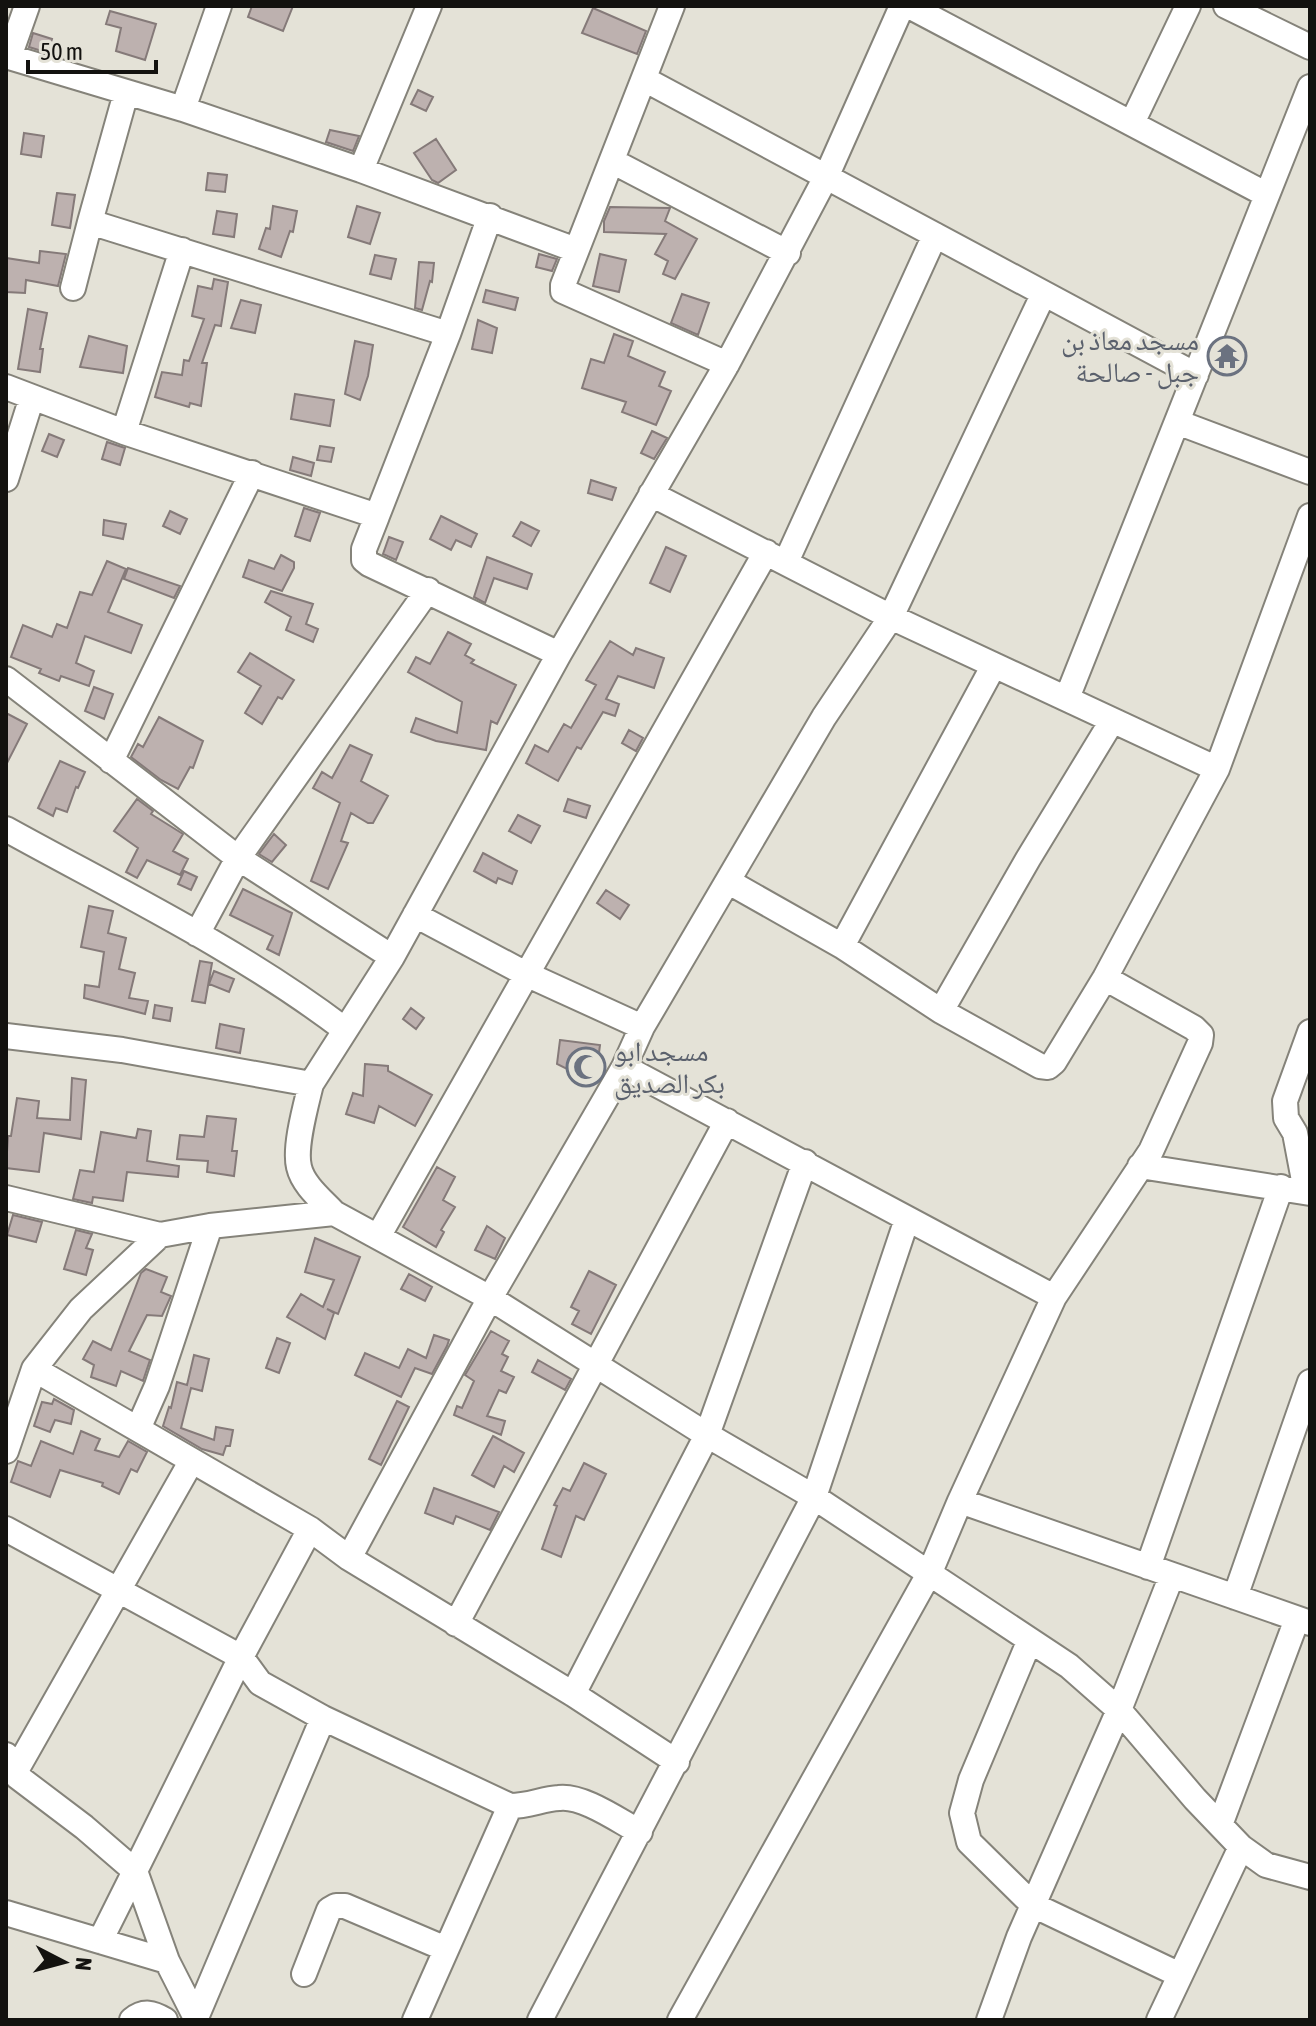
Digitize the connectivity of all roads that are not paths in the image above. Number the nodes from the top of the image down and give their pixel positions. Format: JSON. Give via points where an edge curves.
{"nodes":[{"id":1,"x":27,"y":6,"type":"edge"},
{"id":2,"x":219,"y":6,"type":"edge"},
{"id":3,"x":429,"y":6,"type":"edge"},
{"id":4,"x":672,"y":6,"type":"edge"},
{"id":5,"x":902,"y":6,"type":"edge"},
{"id":6,"x":909,"y":6,"type":"edge"},
{"id":7,"x":1188,"y":6,"type":"edge"},
{"id":8,"x":1226,"y":6,"type":"edge"},
{"id":9,"x":1310,"y":47,"type":"edge"},
{"id":10,"x":7,"y":57,"type":"edge"},
{"id":11,"x":644,"y":79,"type":"junction"},
{"id":12,"x":1310,"y":87,"type":"edge"},
{"id":13,"x":126,"y":93,"type":"junction"},
{"id":14,"x":183,"y":109,"type":"junction"},
{"id":15,"x":1132,"y":123,"type":"junction"},
{"id":16,"x":612,"y":161,"type":"junction"},
{"id":17,"x":361,"y":170,"type":"junction"},
{"id":18,"x":827,"y":175,"type":"junction"},
{"id":19,"x":1267,"y":195,"type":"junction"},
{"id":20,"x":490,"y":216,"type":"junction"},
{"id":21,"x":90,"y":222,"type":"junction"},
{"id":22,"x":935,"y":235,"type":"junction"},
{"id":23,"x":182,"y":250,"type":"junction"},
{"id":24,"x":576,"y":250,"type":"junction"},
{"id":25,"x":788,"y":253,"type":"junction"},
{"id":26,"x":73,"y":288,"type":"dead end"},
{"id":27,"x":1043,"y":295,"type":"junction"},
{"id":28,"x":448,"y":334,"type":"junction"},
{"id":29,"x":727,"y":364,"type":"junction"},
{"id":30,"x":1196,"y":375,"type":"junction"},
{"id":31,"x":6,"y":387,"type":"edge"},
{"id":32,"x":32,"y":397,"type":"junction"},
{"id":33,"x":1177,"y":422,"type":"junction"},
{"id":34,"x":124,"y":432,"type":"junction"},
{"id":35,"x":1310,"y":472,"type":"edge"},
{"id":36,"x":252,"y":473,"type":"junction"},
{"id":37,"x":6,"y":479,"type":"edge"},
{"id":38,"x":651,"y":494,"type":"junction"},
{"id":39,"x":377,"y":516,"type":"junction"},
{"id":40,"x":1310,"y":516,"type":"edge"},
{"id":41,"x":776,"y":557,"type":"junction"},
{"id":42,"x":428,"y":590,"type":"junction"},
{"id":43,"x":891,"y":617,"type":"junction"},
{"id":44,"x":559,"y":654,"type":"junction"},
{"id":45,"x":994,"y":665,"type":"junction"},
{"id":46,"x":6,"y":679,"type":"edge"},
{"id":47,"x":1067,"y":698,"type":"junction"},
{"id":48,"x":1112,"y":721,"type":"junction"},
{"id":49,"x":111,"y":761,"type":"junction"},
{"id":50,"x":1217,"y":769,"type":"junction"},
{"id":51,"x":6,"y":829,"type":"edge"},
{"id":52,"x":238,"y":858,"type":"junction"},
{"id":53,"x":729,"y":882,"type":"junction"},
{"id":54,"x":415,"y":915,"type":"junction"},
{"id":55,"x":197,"y":934,"type":"junction"},
{"id":56,"x":842,"y":946,"type":"junction"},
{"id":57,"x":392,"y":957,"type":"junction"},
{"id":58,"x":526,"y":974,"type":"junction"},
{"id":59,"x":1105,"y":978,"type":"junction"},
{"id":60,"x":941,"y":1011,"type":"junction"},
{"id":61,"x":642,"y":1027,"type":"junction"},
{"id":62,"x":344,"y":1029,"type":"junction"},
{"id":63,"x":1310,"y":1032,"type":"edge"},
{"id":64,"x":6,"y":1036,"type":"edge"},
{"id":65,"x":624,"y":1067,"type":"junction"},
{"id":66,"x":311,"y":1084,"type":"junction"},
{"id":67,"x":727,"y":1121,"type":"junction"},
{"id":68,"x":805,"y":1162,"type":"junction"},
{"id":69,"x":1140,"y":1166,"type":"junction"},
{"id":70,"x":1281,"y":1187,"type":"junction"},
{"id":71,"x":1308,"y":1192,"type":"edge"},
{"id":72,"x":6,"y":1198,"type":"edge"},
{"id":73,"x":334,"y":1213,"type":"junction"},
{"id":74,"x":907,"y":1219,"type":"junction"},
{"id":75,"x":210,"y":1226,"type":"junction"},
{"id":76,"x":160,"y":1235,"type":"junction"},
{"id":77,"x":379,"y":1235,"type":"junction"},
{"id":78,"x":1054,"y":1297,"type":"junction"},
{"id":79,"x":490,"y":1298,"type":"junction"},
{"id":80,"x":596,"y":1363,"type":"junction"},
{"id":81,"x":34,"y":1369,"type":"junction"},
{"id":82,"x":1310,"y":1382,"type":"edge"},
{"id":83,"x":138,"y":1429,"type":"junction"},
{"id":84,"x":707,"y":1435,"type":"junction"},
{"id":85,"x":6,"y":1451,"type":"edge"},
{"id":86,"x":191,"y":1462,"type":"junction"},
{"id":87,"x":814,"y":1497,"type":"junction"},
{"id":88,"x":960,"y":1501,"type":"junction"},
{"id":89,"x":6,"y":1529,"type":"edge"},
{"id":90,"x":310,"y":1529,"type":"junction"},
{"id":91,"x":349,"y":1558,"type":"junction"},
{"id":92,"x":1148,"y":1567,"type":"junction"},
{"id":93,"x":930,"y":1572,"type":"junction"},
{"id":94,"x":1172,"y":1575,"type":"junction"},
{"id":95,"x":119,"y":1590,"type":"junction"},
{"id":96,"x":1235,"y":1597,"type":"junction"},
{"id":97,"x":1304,"y":1621,"type":"edge"},
{"id":98,"x":456,"y":1624,"type":"junction"},
{"id":99,"x":1029,"y":1642,"type":"junction"},
{"id":100,"x":241,"y":1657,"type":"junction"},
{"id":101,"x":573,"y":1694,"type":"junction"},
{"id":102,"x":1119,"y":1710,"type":"junction"},
{"id":103,"x":323,"y":1718,"type":"junction"},
{"id":104,"x":677,"y":1762,"type":"junction"},
{"id":105,"x":10,"y":1764,"type":"edge"},
{"id":106,"x":510,"y":1806,"type":"junction"},
{"id":107,"x":1220,"y":1825,"type":"junction"},
{"id":108,"x":640,"y":1832,"type":"junction"},
{"id":109,"x":1241,"y":1847,"type":"junction"},
{"id":110,"x":135,"y":1871,"type":"junction"},
{"id":111,"x":1310,"y":1877,"type":"edge"},
{"id":112,"x":1033,"y":1905,"type":"junction"},
{"id":113,"x":6,"y":1913,"type":"edge"},
{"id":114,"x":100,"y":1941,"type":"junction"},
{"id":115,"x":446,"y":1949,"type":"junction"},
{"id":116,"x":167,"y":1961,"type":"junction"},
{"id":117,"x":304,"y":1974,"type":"dead end"},
{"id":118,"x":1180,"y":1975,"type":"junction"},
{"id":119,"x":195,"y":2019,"type":"edge"},
{"id":120,"x":132,"y":2020,"type":"edge"},
{"id":121,"x":165,"y":2020,"type":"edge"},
{"id":122,"x":415,"y":2020,"type":"edge"},
{"id":123,"x":540,"y":2020,"type":"edge"},
{"id":124,"x":680,"y":2020,"type":"edge"},
{"id":125,"x":989,"y":2020,"type":"edge"},
{"id":126,"x":1159,"y":2020,"type":"edge"}],
"edges":[{"from":1,"to":10,"type":"street"},
{"from":2,"to":14,"type":"street"},
{"from":3,"to":17,"type":"street"},
{"from":4,"to":11,"type":"street"},
{"from":5,"to":18,"type":"street"},
{"from":6,"to":15,"type":"street"},
{"from":7,"to":15,"type":"street"},
{"from":8,"to":9,"type":"street"},
{"from":10,"to":13,"type":"street"},
{"from":11,"to":16,"type":"street"},
{"from":11,"to":18,"type":"street"},
{"from":12,"to":19,"type":"street"},
{"from":13,"to":14,"type":"street"},
{"from":13,"to":21,"type":"street"},
{"from":14,"to":17,"type":"street"},
{"from":15,"to":19,"type":"street"},
{"from":16,"to":24,"type":"street"},
{"from":16,"to":25,"type":"street"},
{"from":17,"to":20,"type":"street"},
{"from":18,"to":22,"type":"street"},
{"from":18,"to":25,"type":"street"},
{"from":19,"to":30,"type":"street"},
{"from":20,"to":24,"type":"street"},
{"from":20,"to":28,"type":"street"},
{"from":21,"to":23,"type":"street"},
{"from":21,"to":26,"type":"street"},
{"from":22,"to":27,"type":"street"},
{"from":22,"to":41,"type":"street"},
{"from":23,"to":28,"type":"street"},
{"from":23,"to":34,"type":"street"},
{"from":24,"to":29,"type":"street","via":[[563,291]]},
{"from":25,"to":29,"type":"street"},
{"from":27,"to":30,"type":"street"},
{"from":27,"to":43,"type":"street"},
{"from":28,"to":39,"type":"street"},
{"from":29,"to":38,"type":"street"},
{"from":30,"to":33,"type":"street"},
{"from":31,"to":32,"type":"street"},
{"from":32,"to":34,"type":"street"},
{"from":32,"to":37,"type":"street"},
{"from":33,"to":35,"type":"street"},
{"from":33,"to":47,"type":"street"},
{"from":34,"to":36,"type":"street"},
{"from":36,"to":39,"type":"street"},
{"from":36,"to":49,"type":"street"},
{"from":38,"to":41,"type":"street"},
{"from":38,"to":44,"type":"street"},
{"from":39,"to":42,"type":"street","via":[[364,560]]},
{"from":40,"to":50,"type":"street"},
{"from":41,"to":43,"type":"street"},
{"from":41,"to":58,"type":"street"},
{"from":42,"to":44,"type":"street"},
{"from":42,"to":52,"type":"street"},
{"from":43,"to":45,"type":"street"},
{"from":43,"to":53,"type":"street","via":[[824,717]]},
{"from":44,"to":54,"type":"street"},
{"from":45,"to":47,"type":"street"},
{"from":45,"to":56,"type":"street"},
{"from":46,"to":49,"type":"street"},
{"from":47,"to":48,"type":"street"},
{"from":48,"to":50,"type":"street"},
{"from":48,"to":60,"type":"street"},
{"from":49,"to":52,"type":"street"},
{"from":50,"to":59,"type":"street"},
{"from":51,"to":55,"type":"street"},
{"from":52,"to":55,"type":"street"},
{"from":52,"to":57,"type":"street"},
{"from":53,"to":56,"type":"street"},
{"from":53,"to":61,"type":"street"},
{"from":54,"to":57,"type":"street"},
{"from":54,"to":58,"type":"street"},
{"from":55,"to":62,"type":"street","via":[[302,997]]},
{"from":56,"to":60,"type":"street"},
{"from":57,"to":62,"type":"street"},
{"from":58,"to":61,"type":"street"},
{"from":58,"to":77,"type":"street"},
{"from":59,"to":60,"type":"street","via":[[1048,1067]]},
{"from":59,"to":69,"type":"street","via":[[1201,1035]]},
{"from":61,"to":65,"type":"street"},
{"from":62,"to":66,"type":"street"},
{"from":63,"to":71,"type":"street","via":[[1285,1101]]},
{"from":64,"to":66,"type":"street","via":[[122,1050]]},
{"from":65,"to":67,"type":"street"},
{"from":65,"to":79,"type":"street"},
{"from":66,"to":73,"type":"street","via":[[299,1167]]},
{"from":67,"to":68,"type":"street"},
{"from":67,"to":80,"type":"street"},
{"from":68,"to":74,"type":"street"},
{"from":68,"to":84,"type":"street"},
{"from":69,"to":70,"type":"street"},
{"from":69,"to":78,"type":"street"},
{"from":70,"to":71,"type":"street"},
{"from":70,"to":92,"type":"street"},
{"from":72,"to":76,"type":"street"},
{"from":73,"to":75,"type":"street"},
{"from":73,"to":77,"type":"street"},
{"from":74,"to":78,"type":"street"},
{"from":74,"to":87,"type":"street"},
{"from":75,"to":76,"type":"street"},
{"from":75,"to":83,"type":"street"},
{"from":76,"to":81,"type":"street","via":[[81,1309]]},
{"from":77,"to":79,"type":"street"},
{"from":78,"to":88,"type":"street"},
{"from":79,"to":80,"type":"street"},
{"from":79,"to":91,"type":"street"},
{"from":80,"to":84,"type":"street"},
{"from":80,"to":98,"type":"street"},
{"from":81,"to":83,"type":"street"},
{"from":81,"to":85,"type":"street"},
{"from":82,"to":96,"type":"street"},
{"from":83,"to":86,"type":"street"},
{"from":84,"to":87,"type":"street"},
{"from":84,"to":101,"type":"street"},
{"from":86,"to":90,"type":"street"},
{"from":86,"to":95,"type":"street"},
{"from":87,"to":93,"type":"street"},
{"from":87,"to":104,"type":"street"},
{"from":88,"to":92,"type":"street"},
{"from":88,"to":93,"type":"street"},
{"from":89,"to":95,"type":"street"},
{"from":90,"to":91,"type":"street"},
{"from":90,"to":100,"type":"street"},
{"from":91,"to":98,"type":"street"},
{"from":92,"to":94,"type":"street"},
{"from":93,"to":99,"type":"street"},
{"from":93,"to":124,"type":"street"},
{"from":94,"to":96,"type":"street"},
{"from":94,"to":102,"type":"street"},
{"from":95,"to":100,"type":"street"},
{"from":95,"to":105,"type":"street"},
{"from":96,"to":97,"type":"street"},
{"from":97,"to":107,"type":"street"},
{"from":98,"to":101,"type":"street"},
{"from":99,"to":102,"type":"street","via":[[1069,1666]]},
{"from":99,"to":112,"type":"street","via":[[962,1813],[969,1842]]},
{"from":100,"to":103,"type":"street","via":[[260,1683]]},
{"from":100,"to":110,"type":"street"},
{"from":101,"to":104,"type":"street"},
{"from":102,"to":107,"type":"street"},
{"from":102,"to":112,"type":"street"},
{"from":103,"to":106,"type":"street"},
{"from":103,"to":119,"type":"street"},
{"from":104,"to":108,"type":"street"},
{"from":105,"to":110,"type":"street"},
{"from":106,"to":108,"type":"street","via":[[570,1798]]},
{"from":106,"to":115,"type":"street"},
{"from":107,"to":109,"type":"street"},
{"from":108,"to":123,"type":"street"},
{"from":109,"to":111,"type":"street","via":[[1266,1865]]},
{"from":109,"to":118,"type":"street"},
{"from":110,"to":114,"type":"street"},
{"from":110,"to":116,"type":"street"},
{"from":112,"to":118,"type":"street"},
{"from":112,"to":125,"type":"street"},
{"from":113,"to":114,"type":"street"},
{"from":114,"to":116,"type":"street"},
{"from":115,"to":117,"type":"street","via":[[336,1906],[329,1910]]},
{"from":115,"to":122,"type":"street"},
{"from":116,"to":119,"type":"street"},
{"from":118,"to":126,"type":"street"},
{"from":120,"to":121,"type":"street","via":[[153,2013]]}]}
